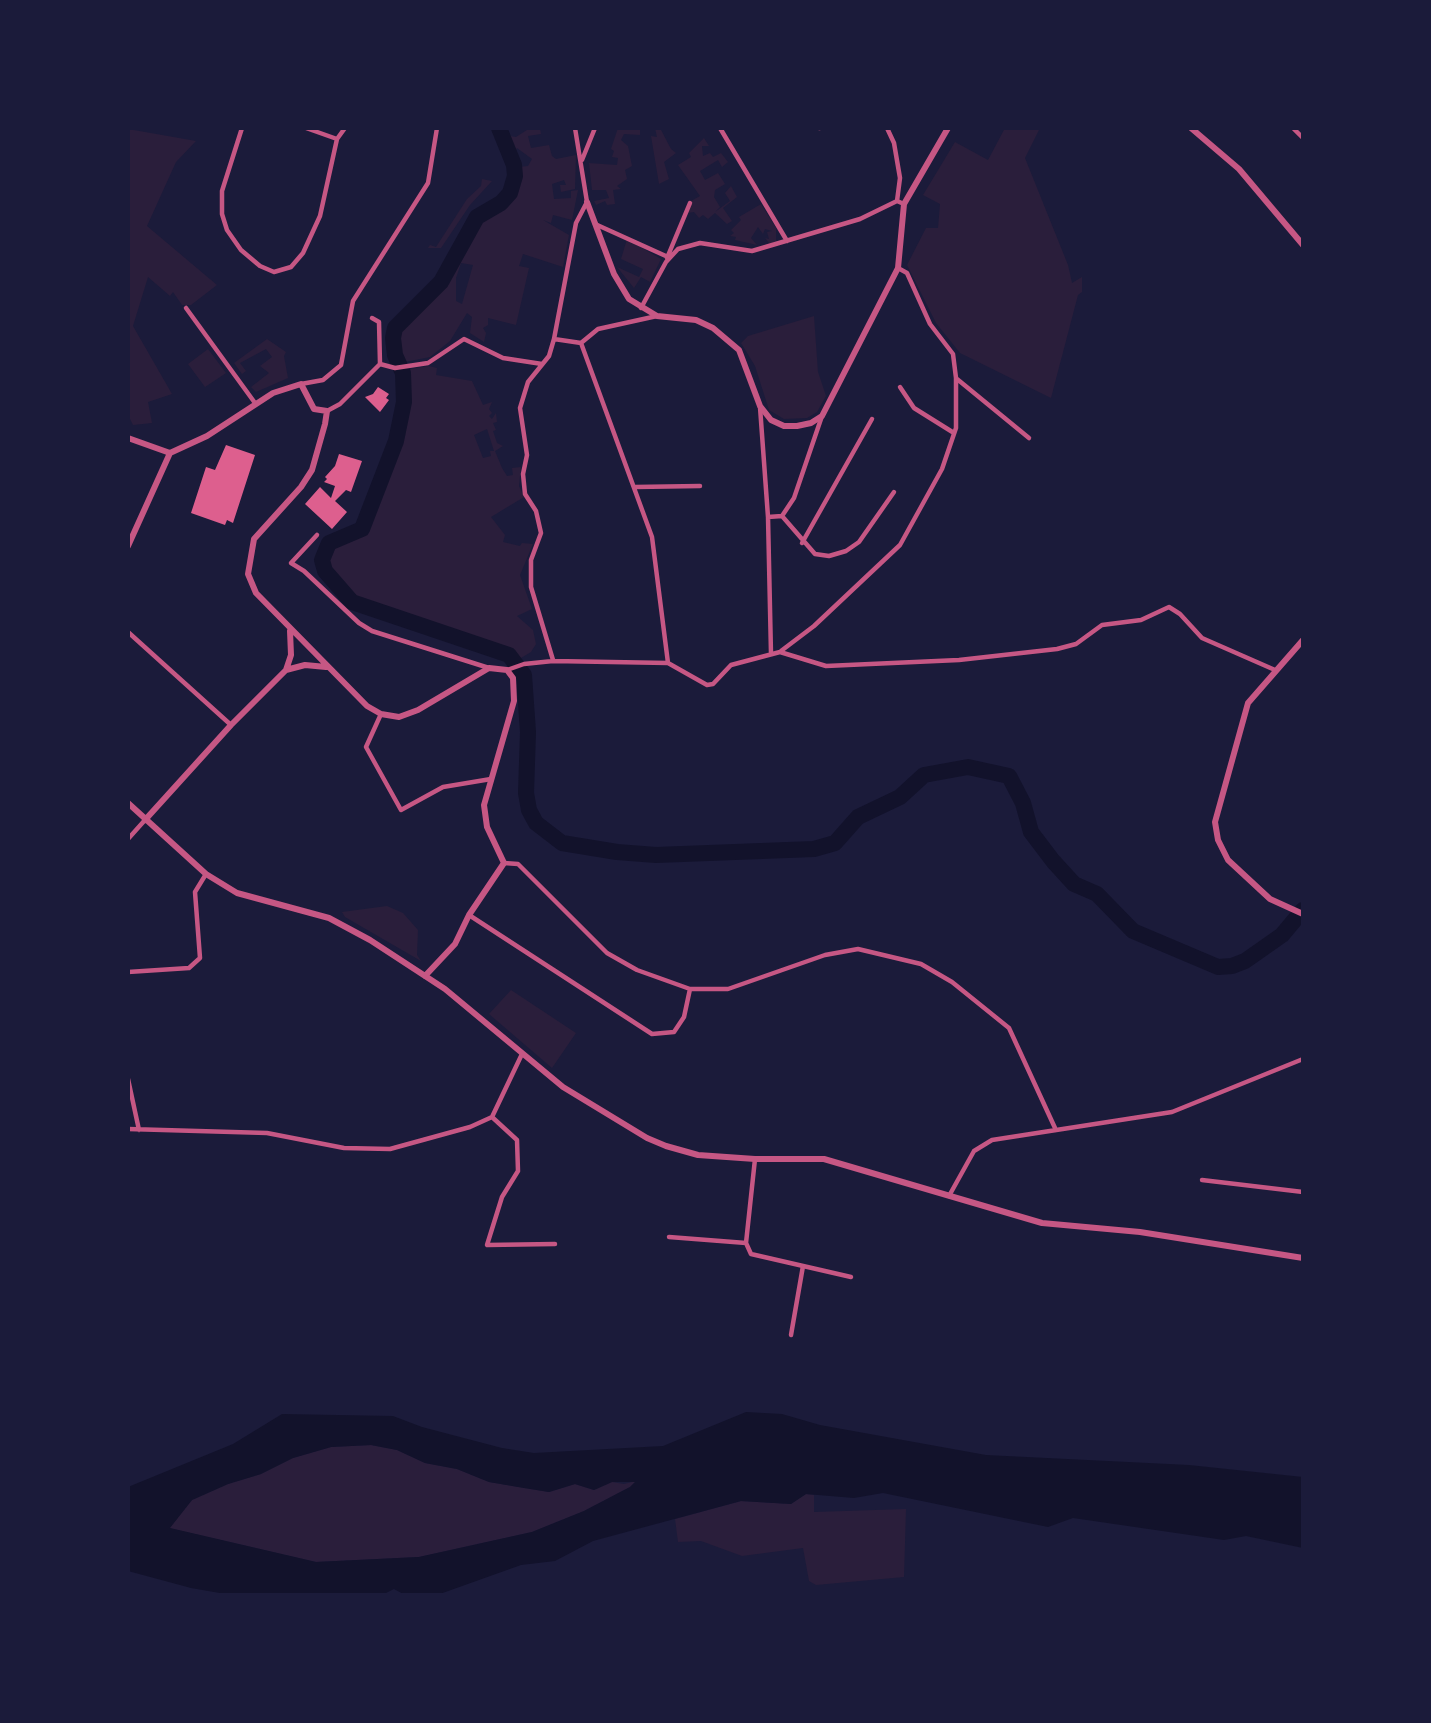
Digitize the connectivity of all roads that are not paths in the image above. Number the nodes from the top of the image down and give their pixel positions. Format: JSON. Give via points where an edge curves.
{"nodes":[{"id":1,"x":242,"y":128,"type":"edge"},
{"id":2,"x":306,"y":128,"type":"edge"},
{"id":3,"x":345,"y":128,"type":"edge"},
{"id":4,"x":437,"y":128,"type":"edge"},
{"id":5,"x":575,"y":128,"type":"edge"},
{"id":6,"x":595,"y":128,"type":"edge"},
{"id":7,"x":720,"y":128,"type":"edge"},
{"id":8,"x":887,"y":128,"type":"edge"},
{"id":9,"x":948,"y":128,"type":"edge"},
{"id":10,"x":1191,"y":128,"type":"edge"},
{"id":11,"x":1293,"y":128,"type":"edge"},
{"id":12,"x":337,"y":138,"type":"junction"},
{"id":13,"x":1303,"y":138,"type":"edge"},
{"id":14,"x":582,"y":161,"type":"junction"},
{"id":15,"x":587,"y":202,"type":"junction"},
{"id":16,"x":690,"y":203,"type":"dead end"},
{"id":17,"x":900,"y":203,"type":"junction"},
{"id":18,"x":595,"y":224,"type":"junction"},
{"id":19,"x":787,"y":241,"type":"junction"},
{"id":20,"x":1303,"y":245,"type":"edge"},
{"id":21,"x":667,"y":259,"type":"junction"},
{"id":22,"x":898,"y":268,"type":"junction"},
{"id":23,"x":186,"y":308,"type":"dead end"},
{"id":24,"x":641,"y":309,"type":"junction"},
{"id":25,"x":657,"y":316,"type":"junction"},
{"id":26,"x":372,"y":318,"type":"dead end"},
{"id":27,"x":554,"y":339,"type":"junction"},
{"id":28,"x":581,"y":343,"type":"junction"},
{"id":29,"x":380,"y":364,"type":"junction"},
{"id":30,"x":542,"y":364,"type":"junction"},
{"id":31,"x":956,"y":378,"type":"junction"},
{"id":32,"x":301,"y":384,"type":"junction"},
{"id":33,"x":900,"y":387,"type":"dead end"},
{"id":34,"x":255,"y":403,"type":"junction"},
{"id":35,"x":760,"y":406,"type":"junction"},
{"id":36,"x":327,"y":411,"type":"junction"},
{"id":37,"x":822,"y":416,"type":"junction"},
{"id":38,"x":872,"y":419,"type":"dead end"},
{"id":39,"x":954,"y":433,"type":"junction"},
{"id":40,"x":128,"y":438,"type":"edge"},
{"id":41,"x":1029,"y":438,"type":"dead end"},
{"id":42,"x":170,"y":453,"type":"junction"},
{"id":43,"x":700,"y":486,"type":"dead end"},
{"id":44,"x":635,"y":487,"type":"junction"},
{"id":45,"x":894,"y":492,"type":"dead end"},
{"id":46,"x":782,"y":516,"type":"junction"},
{"id":47,"x":768,"y":517,"type":"junction"},
{"id":48,"x":317,"y":535,"type":"dead end"},
{"id":49,"x":802,"y":543,"type":"junction"},
{"id":50,"x":128,"y":546,"type":"edge"},
{"id":51,"x":289,"y":629,"type":"junction"},
{"id":52,"x":128,"y":632,"type":"edge"},
{"id":53,"x":1303,"y":640,"type":"edge"},
{"id":54,"x":780,"y":652,"type":"junction"},
{"id":55,"x":771,"y":654,"type":"junction"},
{"id":56,"x":554,"y":661,"type":"junction"},
{"id":57,"x":668,"y":663,"type":"junction"},
{"id":58,"x":327,"y":667,"type":"junction"},
{"id":59,"x":489,"y":668,"type":"junction"},
{"id":60,"x":510,"y":669,"type":"junction"},
{"id":61,"x":286,"y":670,"type":"junction"},
{"id":62,"x":1275,"y":670,"type":"junction"},
{"id":63,"x":381,"y":714,"type":"junction"},
{"id":64,"x":231,"y":725,"type":"junction"},
{"id":65,"x":491,"y":779,"type":"junction"},
{"id":66,"x":128,"y":803,"type":"edge"},
{"id":67,"x":145,"y":820,"type":"junction"},
{"id":68,"x":128,"y":839,"type":"edge"},
{"id":69,"x":503,"y":863,"type":"junction"},
{"id":70,"x":206,"y":874,"type":"junction"},
{"id":71,"x":1300,"y":912,"type":"edge"},
{"id":72,"x":468,"y":915,"type":"junction"},
{"id":73,"x":128,"y":972,"type":"edge"},
{"id":74,"x":425,"y":976,"type":"junction"},
{"id":75,"x":690,"y":989,"type":"junction"},
{"id":76,"x":522,"y":1054,"type":"junction"},
{"id":77,"x":1303,"y":1059,"type":"edge"},
{"id":78,"x":128,"y":1079,"type":"edge"},
{"id":79,"x":492,"y":1117,"type":"junction"},
{"id":80,"x":1055,"y":1128,"type":"junction"},
{"id":81,"x":128,"y":1129,"type":"edge"},
{"id":82,"x":139,"y":1129,"type":"junction"},
{"id":83,"x":755,"y":1159,"type":"junction"},
{"id":84,"x":1202,"y":1180,"type":"dead end"},
{"id":85,"x":1303,"y":1192,"type":"edge"},
{"id":86,"x":949,"y":1196,"type":"junction"},
{"id":87,"x":668,"y":1237,"type":"dead end"},
{"id":88,"x":746,"y":1243,"type":"junction"},
{"id":89,"x":555,"y":1244,"type":"dead end"},
{"id":90,"x":1303,"y":1258,"type":"edge"},
{"id":91,"x":803,"y":1266,"type":"junction"},
{"id":92,"x":851,"y":1277,"type":"dead end"},
{"id":93,"x":791,"y":1335,"type":"dead end"}],
"edges":[{"from":1,"to":12,"type":"street","via":[[222,191],[224,222],[233,241],[269,271],[291,267],[303,253],[320,216]]},
{"from":2,"to":12,"type":"street"},
{"from":3,"to":12,"type":"street"},
{"from":4,"to":32,"type":"street","via":[[428,183],[353,301],[341,365],[323,380]]},
{"from":5,"to":14,"type":"street"},
{"from":6,"to":14,"type":"street"},
{"from":7,"to":19,"type":"street"},
{"from":8,"to":17,"type":"street","via":[[894,143]]},
{"from":9,"to":17,"type":"street"},
{"from":10,"to":20,"type":"street","via":[[1239,169]]},
{"from":11,"to":13,"type":"street"},
{"from":14,"to":15,"type":"street"},
{"from":15,"to":18,"type":"street"},
{"from":15,"to":27,"type":"street","via":[[576,223]]},
{"from":16,"to":21,"type":"street"},
{"from":17,"to":19,"type":"street"},
{"from":17,"to":22,"type":"street"},
{"from":18,"to":21,"type":"street"},
{"from":18,"to":24,"type":"street","via":[[619,286]]},
{"from":19,"to":21,"type":"street","via":[[752,251],[700,243],[678,249]]},
{"from":21,"to":24,"type":"street"},
{"from":22,"to":31,"type":"street","via":[[907,273],[930,324],[953,354]]},
{"from":22,"to":37,"type":"street"},
{"from":23,"to":34,"type":"street"},
{"from":24,"to":25,"type":"street"},
{"from":25,"to":28,"type":"street","via":[[598,329]]},
{"from":25,"to":35,"type":"street","via":[[696,320],[739,350]]},
{"from":26,"to":29,"type":"street","via":[[379,321]]},
{"from":27,"to":28,"type":"street"},
{"from":27,"to":30,"type":"street"},
{"from":28,"to":44,"type":"street"},
{"from":29,"to":30,"type":"street","via":[[396,368],[435,360],[464,339],[503,358]]},
{"from":29,"to":36,"type":"street"},
{"from":30,"to":56,"type":"street","via":[[528,383],[520,408],[527,456],[525,495],[536,511],[541,533],[531,560],[531,587]]},
{"from":31,"to":39,"type":"street"},
{"from":31,"to":41,"type":"street"},
{"from":32,"to":34,"type":"street"},
{"from":32,"to":36,"type":"street","via":[[314,409]]},
{"from":33,"to":39,"type":"street","via":[[915,408]]},
{"from":34,"to":42,"type":"street","via":[[206,436]]},
{"from":35,"to":37,"type":"street","via":[[771,420],[784,426],[811,423]]},
{"from":35,"to":47,"type":"street"},
{"from":36,"to":51,"type":"street","via":[[312,470],[254,539],[248,564],[256,593]]},
{"from":37,"to":46,"type":"street","via":[[794,498]]},
{"from":38,"to":49,"type":"street"},
{"from":39,"to":54,"type":"street","via":[[942,469],[900,545]]},
{"from":40,"to":42,"type":"street"},
{"from":42,"to":50,"type":"street"},
{"from":43,"to":44,"type":"street"},
{"from":44,"to":57,"type":"street","via":[[652,537]]},
{"from":45,"to":49,"type":"street","via":[[867,533],[846,551],[815,554]]},
{"from":46,"to":47,"type":"street"},
{"from":46,"to":49,"type":"street"},
{"from":47,"to":55,"type":"street"},
{"from":48,"to":59,"type":"street","via":[[290,563],[359,623]]},
{"from":51,"to":58,"type":"street"},
{"from":51,"to":61,"type":"street","via":[[291,655]]},
{"from":52,"to":64,"type":"street"},
{"from":53,"to":62,"type":"street"},
{"from":54,"to":55,"type":"street"},
{"from":54,"to":62,"type":"street","via":[[826,666],[980,658],[1076,644],[1102,625],[1141,620],[1169,607],[1202,638]]},
{"from":55,"to":57,"type":"street","via":[[731,664],[707,685]]},
{"from":56,"to":57,"type":"street"},
{"from":56,"to":60,"type":"street"},
{"from":58,"to":61,"type":"street","via":[[305,665]]},
{"from":58,"to":63,"type":"street","via":[[366,706]]},
{"from":59,"to":60,"type":"street"},
{"from":59,"to":63,"type":"street","via":[[418,710],[399,717]]},
{"from":60,"to":65,"type":"street","via":[[514,701]]},
{"from":61,"to":64,"type":"street"},
{"from":62,"to":71,"type":"street","via":[[1248,703],[1215,822],[1228,860],[1270,899]]},
{"from":63,"to":65,"type":"street","via":[[366,747],[401,810],[443,788]]},
{"from":64,"to":67,"type":"street"},
{"from":65,"to":69,"type":"street","via":[[484,817]]},
{"from":66,"to":67,"type":"street"},
{"from":67,"to":68,"type":"street"},
{"from":67,"to":70,"type":"street"},
{"from":69,"to":72,"type":"street"},
{"from":69,"to":75,"type":"street","via":[[518,863],[607,953],[637,970]]},
{"from":70,"to":73,"type":"street","via":[[195,892],[200,958],[189,968]]},
{"from":70,"to":74,"type":"street","via":[[237,893],[329,918]]},
{"from":72,"to":74,"type":"street","via":[[455,944]]},
{"from":72,"to":75,"type":"street","via":[[652,1034],[674,1032],[684,1017]]},
{"from":74,"to":76,"type":"street"},
{"from":75,"to":80,"type":"street","via":[[728,989],[858,949],[921,964],[952,982],[1009,1028]]},
{"from":76,"to":79,"type":"street"},
{"from":76,"to":83,"type":"street","via":[[563,1087],[647,1138],[698,1155]]},
{"from":77,"to":80,"type":"street","via":[[1172,1112]]},
{"from":78,"to":82,"type":"street"},
{"from":79,"to":82,"type":"street","via":[[390,1149],[344,1148],[267,1133]]},
{"from":79,"to":89,"type":"street","via":[[517,1140],[518,1171],[502,1197],[487,1245]]},
{"from":80,"to":86,"type":"street","via":[[992,1140],[974,1150]]},
{"from":81,"to":82,"type":"street"},
{"from":83,"to":86,"type":"street","via":[[824,1159]]},
{"from":83,"to":88,"type":"street"},
{"from":84,"to":85,"type":"street"},
{"from":86,"to":90,"type":"street","via":[[1042,1223],[1140,1232]]},
{"from":87,"to":88,"type":"street"},
{"from":88,"to":91,"type":"street","via":[[751,1254]]},
{"from":91,"to":92,"type":"street"},
{"from":91,"to":93,"type":"street"}]}
